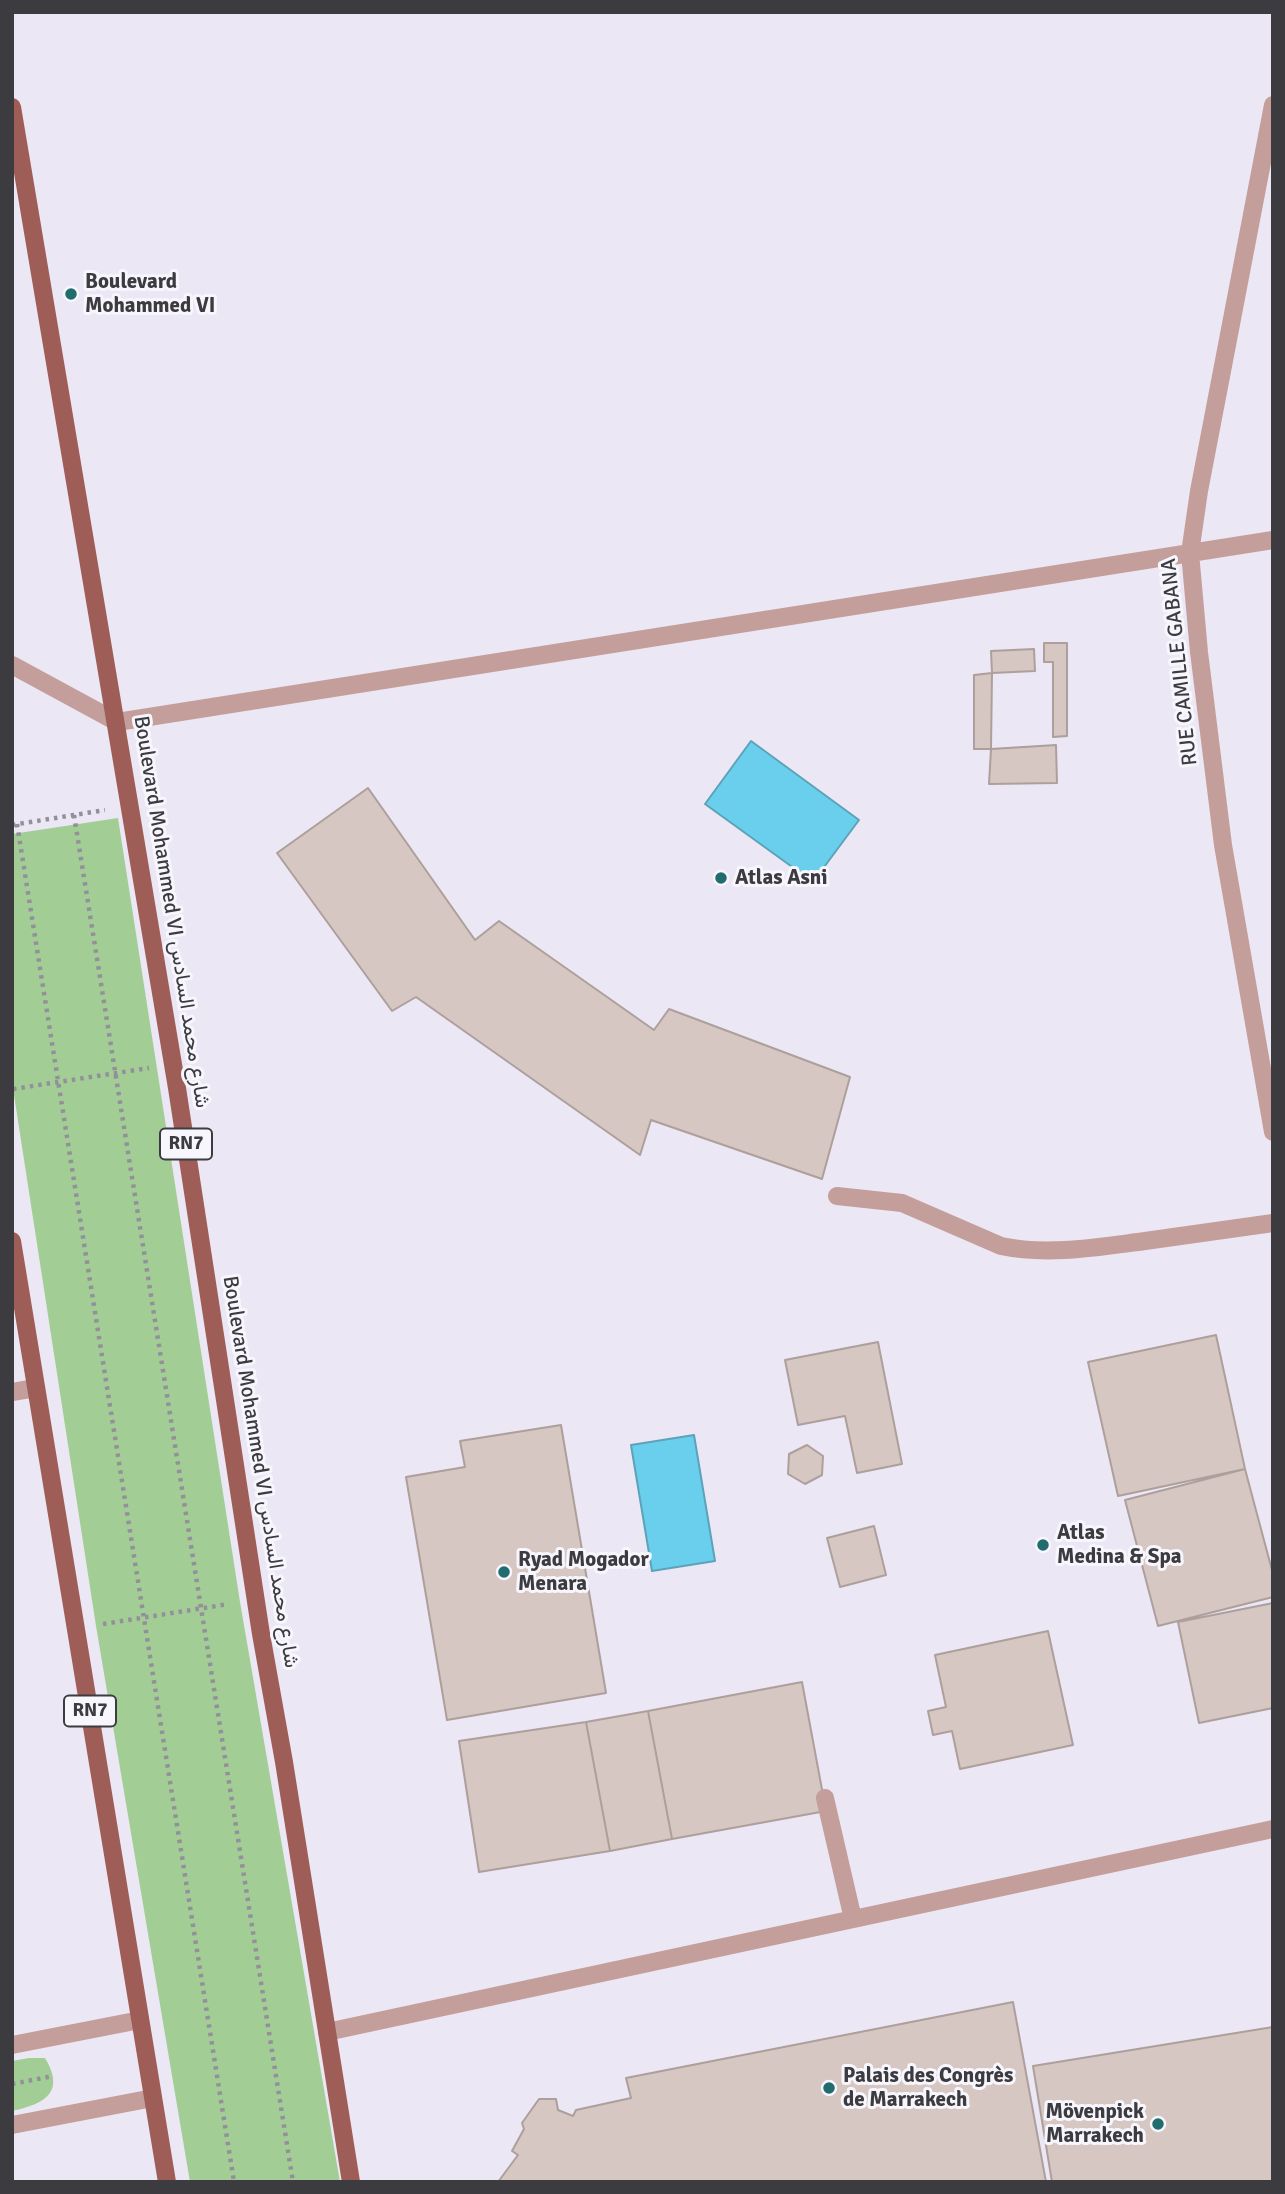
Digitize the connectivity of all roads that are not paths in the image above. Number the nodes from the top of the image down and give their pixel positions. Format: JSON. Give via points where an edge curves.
{"nodes":[{"id":1,"x":1273,"y":105,"type":"edge"},
{"id":2,"x":12,"y":107,"type":"edge"},
{"id":3,"x":1273,"y":540,"type":"edge"},
{"id":4,"x":1190,"y":553,"type":"junction"},
{"id":5,"x":12,"y":665,"type":"edge"},
{"id":6,"x":117,"y":722,"type":"junction"},
{"id":7,"x":1273,"y":1132,"type":"edge"},
{"id":8,"x":837,"y":1196,"type":"dead end"},
{"id":9,"x":1273,"y":1223,"type":"edge"},
{"id":10,"x":12,"y":1241,"type":"edge"},
{"id":11,"x":36,"y":1388,"type":"junction"},
{"id":12,"x":12,"y":1392,"type":"edge"},
{"id":13,"x":825,"y":1798,"type":"dead end"},
{"id":14,"x":1273,"y":1829,"type":"edge"},
{"id":15,"x":853,"y":1919,"type":"junction"},
{"id":16,"x":140,"y":2020,"type":"junction"},
{"id":17,"x":327,"y":2032,"type":"junction"},
{"id":18,"x":12,"y":2045,"type":"edge"},
{"id":19,"x":153,"y":2098,"type":"junction"},
{"id":20,"x":12,"y":2125,"type":"edge"},
{"id":21,"x":167,"y":2182,"type":"edge"},
{"id":22,"x":351,"y":2182,"type":"edge"}],
"edges":[{"from":1,"to":4,"type":"street","name":"RUE CAMILLE GABANA"},
{"from":2,"to":6,"type":"main road","name":"Boulevard Mohammed VI شارع محمد السادس","number":"RN7"},
{"from":3,"to":4,"type":"street"},
{"from":4,"to":6,"type":"street"},
{"from":4,"to":7,"type":"street","name":"RUE CAMILLE GABANA","via":[[1223,845]]},
{"from":5,"to":6,"type":"street"},
{"from":6,"to":17,"type":"main road","name":"Boulevard Mohammed VI شارع محمد السادس","number":"RN7"},
{"from":8,"to":9,"type":"street","via":[[902,1203],[1000,1246],[1039,1251]]},
{"from":10,"to":11,"type":"main road","number":"RN7"},
{"from":11,"to":12,"type":"street"},
{"from":11,"to":16,"type":"main road","number":"RN7"},
{"from":13,"to":15,"type":"street"},
{"from":14,"to":15,"type":"street"},
{"from":15,"to":17,"type":"street"},
{"from":16,"to":18,"type":"street"},
{"from":16,"to":19,"type":"main road","number":"RN7"},
{"from":17,"to":22,"type":"main road","name":"Boulevard Mohammed VI شارع محمد السادس","number":"RN7"},
{"from":19,"to":20,"type":"street"},
{"from":19,"to":21,"type":"main road","number":"RN7"}]}
